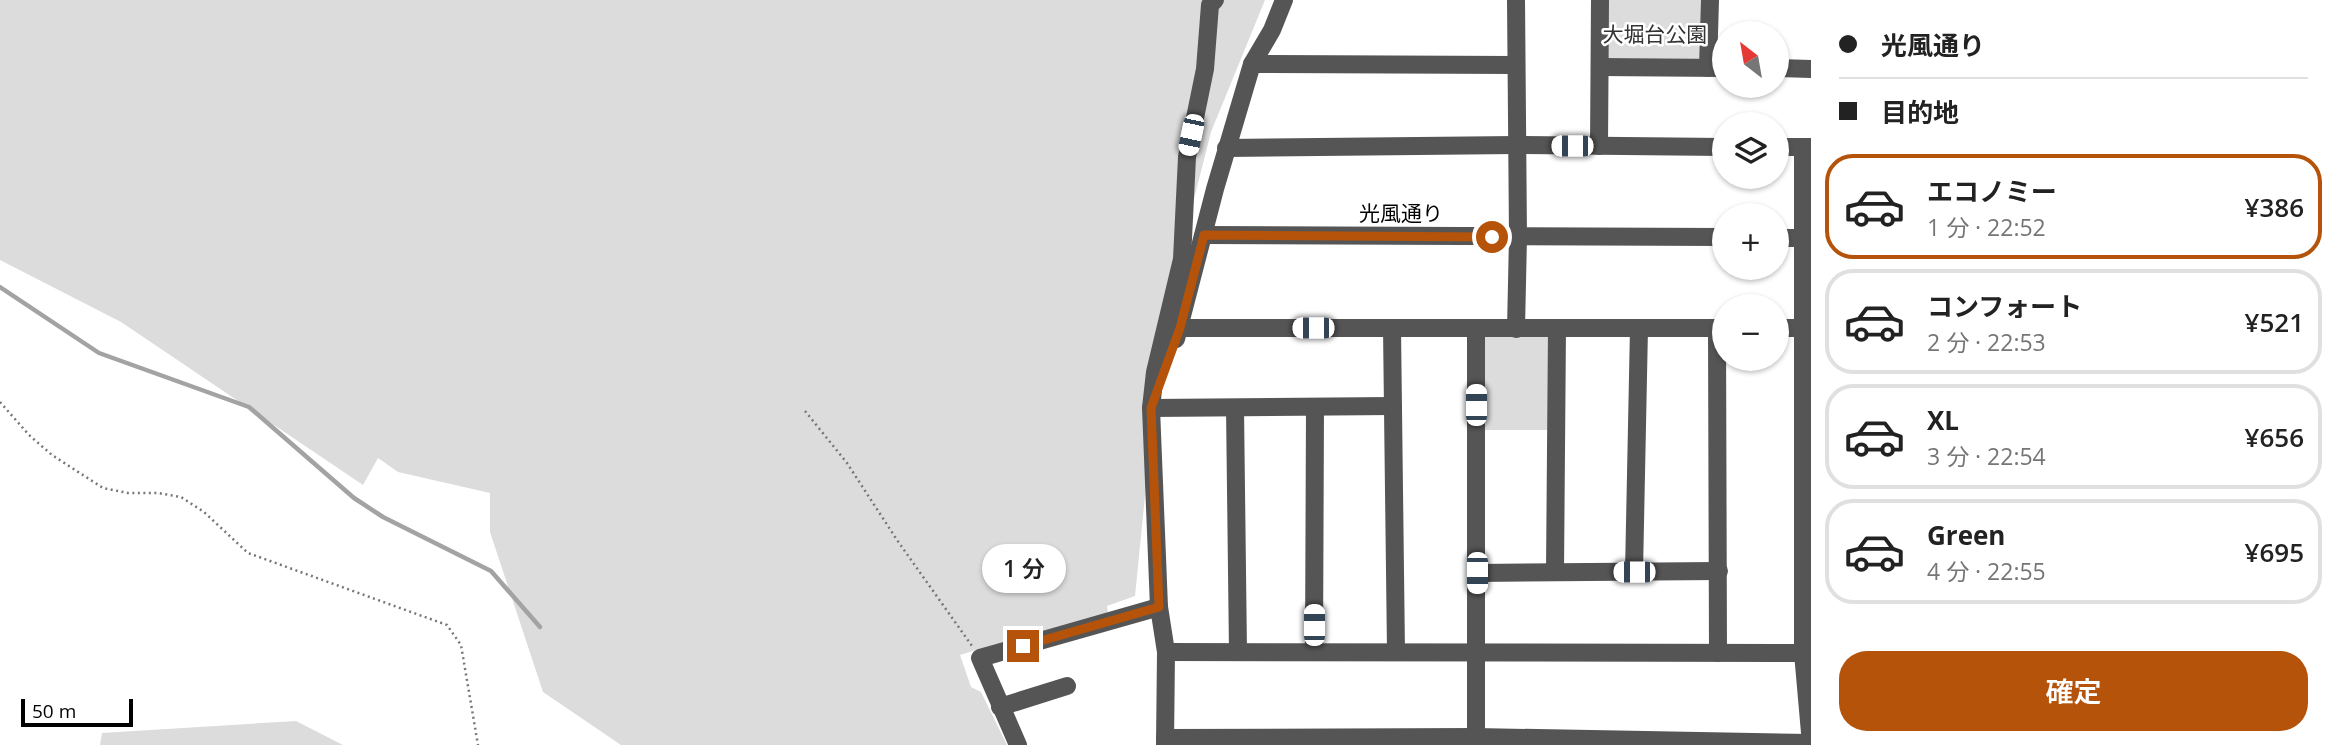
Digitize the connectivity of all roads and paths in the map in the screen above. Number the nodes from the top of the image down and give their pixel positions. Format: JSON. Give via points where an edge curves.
{"nodes":[{"id":1,"x":1215,"y":0,"type":"edge"},
{"id":2,"x":1284,"y":0,"type":"edge"},
{"id":3,"x":1516,"y":0,"type":"edge"},
{"id":4,"x":1600,"y":0,"type":"edge"},
{"id":5,"x":1710,"y":0,"type":"edge"},
{"id":6,"x":1712,"y":23,"type":"edge"},
{"id":7,"x":1252,"y":64,"type":"junction"},
{"id":8,"x":1516,"y":65,"type":"junction"},
{"id":9,"x":1600,"y":67,"type":"junction"},
{"id":10,"x":1712,"y":68,"type":"edge"},
{"id":11,"x":1789,"y":68,"type":"edge"},
{"id":12,"x":1811,"y":69,"type":"edge"},
{"id":13,"x":1516,"y":145,"type":"junction"},
{"id":14,"x":1599,"y":146,"type":"junction"},
{"id":15,"x":1712,"y":146,"type":"edge"},
{"id":16,"x":1789,"y":147,"type":"edge"},
{"id":17,"x":1807,"y":147,"type":"edge"},
{"id":18,"x":1226,"y":148,"type":"junction"},
{"id":19,"x":1204,"y":235,"type":"junction"},
{"id":20,"x":1518,"y":237,"type":"junction"},
{"id":21,"x":1712,"y":237,"type":"edge"},
{"id":22,"x":1789,"y":238,"type":"edge"},
{"id":23,"x":1807,"y":238,"type":"edge"},
{"id":24,"x":1180,"y":328,"type":"junction"},
{"id":25,"x":1392,"y":328,"type":"junction"},
{"id":26,"x":1476,"y":328,"type":"junction"},
{"id":27,"x":1516,"y":328,"type":"junction"},
{"id":28,"x":1557,"y":328,"type":"junction"},
{"id":29,"x":1639,"y":328,"type":"junction"},
{"id":30,"x":1712,"y":328,"type":"edge"},
{"id":31,"x":1789,"y":328,"type":"edge"},
{"id":32,"x":1807,"y":328,"type":"edge"},
{"id":33,"x":1721,"y":371,"type":"edge"},
{"id":34,"x":0,"y":402,"type":"edge"},
{"id":35,"x":1393,"y":406,"type":"junction"},
{"id":36,"x":1315,"y":407,"type":"junction"},
{"id":37,"x":1151,"y":408,"type":"junction"},
{"id":38,"x":1235,"y":408,"type":"junction"},
{"id":39,"x":806,"y":411,"type":"dead end"},
{"id":40,"x":1719,"y":571,"type":"junction"},
{"id":41,"x":1555,"y":572,"type":"junction"},
{"id":42,"x":1634,"y":572,"type":"junction"},
{"id":43,"x":1477,"y":573,"type":"junction"},
{"id":44,"x":1159,"y":607,"type":"junction"},
{"id":45,"x":1166,"y":652,"type":"junction"},
{"id":46,"x":1238,"y":652,"type":"junction"},
{"id":47,"x":1314,"y":652,"type":"junction"},
{"id":48,"x":1396,"y":652,"type":"junction"},
{"id":49,"x":1477,"y":652,"type":"junction"},
{"id":50,"x":1718,"y":653,"type":"junction"},
{"id":51,"x":1807,"y":653,"type":"edge"},
{"id":52,"x":979,"y":658,"type":"junction"},
{"id":53,"x":1067,"y":687,"type":"dead end"},
{"id":54,"x":1000,"y":707,"type":"junction"},
{"id":55,"x":1476,"y":741,"type":"edge"},
{"id":56,"x":1165,"y":742,"type":"edge"},
{"id":57,"x":1716,"y":743,"type":"edge"},
{"id":58,"x":1811,"y":743,"type":"edge"},
{"id":59,"x":478,"y":745,"type":"edge"},
{"id":60,"x":1018,"y":745,"type":"edge"}],
"edges":[{"from":1,"to":37,"type":"street","via":[[1210,5],[1205,69],[1186,158],[1182,259]]},
{"from":2,"to":7,"type":"street"},
{"from":3,"to":8,"type":"street"},
{"from":4,"to":9,"type":"street"},
{"from":5,"to":6,"type":"street"},
{"from":7,"to":8,"type":"street"},
{"from":7,"to":18,"type":"street"},
{"from":8,"to":13,"type":"street"},
{"from":9,"to":10,"type":"street"},
{"from":9,"to":14,"type":"street"},
{"from":11,"to":12,"type":"street"},
{"from":13,"to":14,"type":"street"},
{"from":13,"to":18,"type":"street"},
{"from":13,"to":20,"type":"street"},
{"from":14,"to":15,"type":"street"},
{"from":16,"to":17,"type":"street"},
{"from":17,"to":23,"type":"street"},
{"from":18,"to":19,"type":"street"},
{"from":19,"to":20,"type":"street","name":"光風通り"},
{"from":19,"to":24,"type":"street"},
{"from":20,"to":21,"type":"street","name":"光風通り"},
{"from":20,"to":27,"type":"street"},
{"from":22,"to":23,"type":"street"},
{"from":23,"to":32,"type":"street"},
{"from":24,"to":25,"type":"street"},
{"from":24,"to":37,"type":"street"},
{"from":25,"to":26,"type":"street"},
{"from":25,"to":35,"type":"street"},
{"from":26,"to":27,"type":"street"},
{"from":26,"to":43,"type":"street"},
{"from":27,"to":28,"type":"street"},
{"from":28,"to":29,"type":"street"},
{"from":28,"to":41,"type":"street"},
{"from":29,"to":30,"type":"street"},
{"from":29,"to":42,"type":"street"},
{"from":31,"to":32,"type":"street"},
{"from":32,"to":51,"type":"street"},
{"from":33,"to":40,"type":"street"},
{"from":34,"to":59,"type":"path","via":[[52,455],[103,488],[181,497],[248,553],[447,625],[461,645]]},
{"from":35,"to":36,"type":"street"},
{"from":35,"to":48,"type":"street"},
{"from":36,"to":38,"type":"street"},
{"from":36,"to":47,"type":"street"},
{"from":37,"to":38,"type":"street"},
{"from":37,"to":44,"type":"street"},
{"from":38,"to":46,"type":"street"},
{"from":39,"to":52,"type":"path","via":[[847,463]]},
{"from":40,"to":42,"type":"street"},
{"from":40,"to":50,"type":"street"},
{"from":41,"to":42,"type":"street"},
{"from":41,"to":43,"type":"street"},
{"from":43,"to":49,"type":"street"},
{"from":44,"to":45,"type":"street"},
{"from":44,"to":52,"type":"street"},
{"from":45,"to":46,"type":"street"},
{"from":45,"to":56,"type":"street"},
{"from":46,"to":47,"type":"street"},
{"from":47,"to":48,"type":"street"},
{"from":48,"to":49,"type":"street"},
{"from":49,"to":50,"type":"street"},
{"from":49,"to":55,"type":"street"},
{"from":50,"to":51,"type":"street"},
{"from":51,"to":58,"type":"street"},
{"from":52,"to":54,"type":"street"},
{"from":53,"to":54,"type":"street"},
{"from":54,"to":60,"type":"street"},
{"from":55,"to":56,"type":"street"},
{"from":55,"to":57,"type":"street"},
{"from":57,"to":58,"type":"street"}]}
